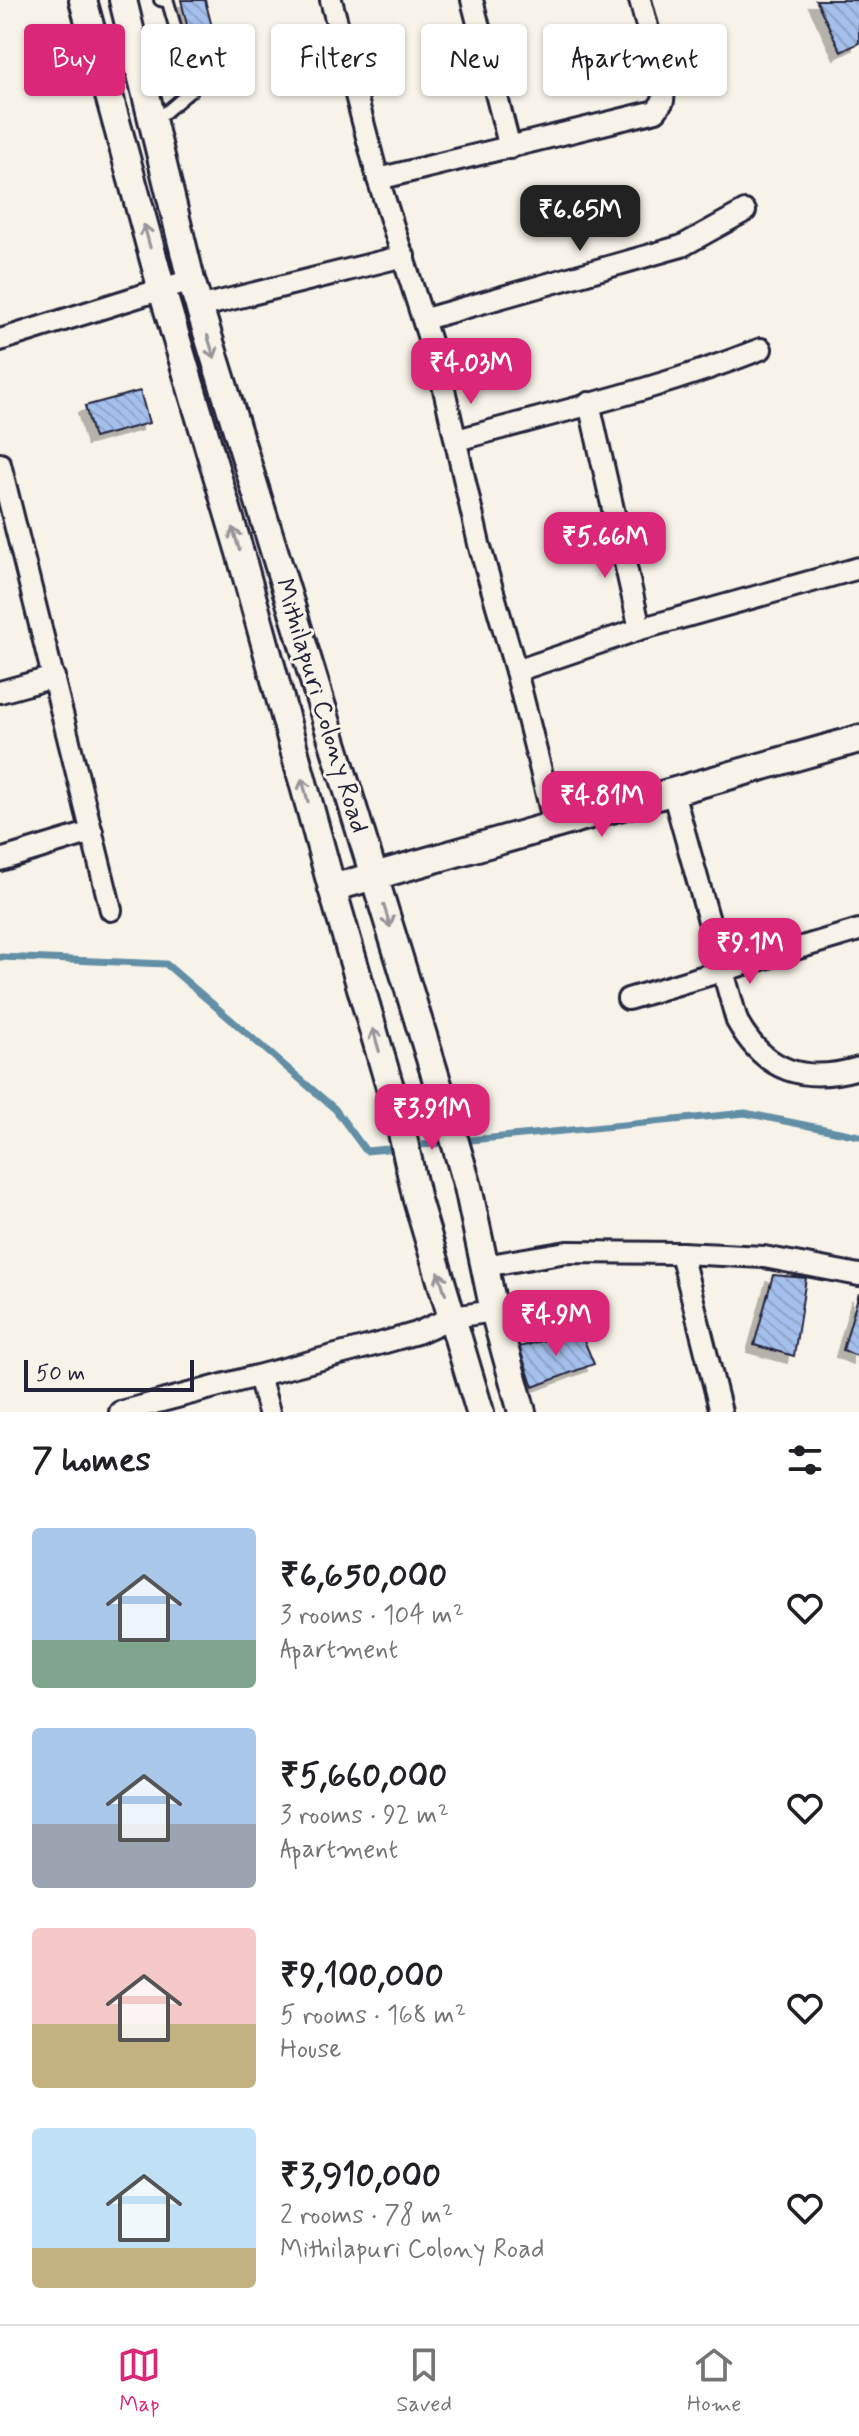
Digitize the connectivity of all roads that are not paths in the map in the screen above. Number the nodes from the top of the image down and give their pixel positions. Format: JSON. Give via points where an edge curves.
{"nodes":[{"id":1,"x":83,"y":0,"type":"edge"},
{"id":2,"x":123,"y":0,"type":"edge"},
{"id":3,"x":160,"y":0,"type":"edge"},
{"id":4,"x":331,"y":0,"type":"edge"},
{"id":5,"x":472,"y":0,"type":"edge"},
{"id":6,"x":640,"y":0,"type":"edge"},
{"id":7,"x":153,"y":123,"type":"junction"},
{"id":8,"x":510,"y":148,"type":"junction"},
{"id":9,"x":378,"y":179,"type":"junction"},
{"id":10,"x":745,"y":211,"type":"dead end"},
{"id":11,"x":404,"y":256,"type":"junction"},
{"id":12,"x":191,"y":280,"type":"junction"},
{"id":13,"x":162,"y":290,"type":"junction"},
{"id":14,"x":199,"y":307,"type":"junction"},
{"id":15,"x":425,"y":319,"type":"junction"},
{"id":16,"x":0,"y":340,"type":"edge"},
{"id":17,"x":761,"y":349,"type":"dead end"},
{"id":18,"x":589,"y":403,"type":"junction"},
{"id":19,"x":457,"y":440,"type":"junction"},
{"id":20,"x":0,"y":464,"type":"edge"},
{"id":21,"x":7,"y":523,"type":"edge"},
{"id":22,"x":859,"y":568,"type":"edge"},
{"id":23,"x":640,"y":629,"type":"junction"},
{"id":24,"x":516,"y":671,"type":"junction"},
{"id":25,"x":54,"y":677,"type":"junction"},
{"id":26,"x":0,"y":692,"type":"edge"},
{"id":27,"x":859,"y":739,"type":"edge"},
{"id":28,"x":673,"y":792,"type":"junction"},
{"id":29,"x":555,"y":827,"type":"junction"},
{"id":30,"x":92,"y":832,"type":"junction"},
{"id":31,"x":0,"y":860,"type":"edge"},
{"id":32,"x":375,"y":877,"type":"junction"},
{"id":33,"x":332,"y":888,"type":"junction"},
{"id":34,"x":111,"y":910,"type":"dead end"},
{"id":35,"x":859,"y":930,"type":"edge"},
{"id":36,"x":723,"y":971,"type":"junction"},
{"id":37,"x":628,"y":999,"type":"dead end"},
{"id":38,"x":859,"y":1068,"type":"edge"},
{"id":39,"x":681,"y":1253,"type":"junction"},
{"id":40,"x":484,"y":1266,"type":"junction"},
{"id":41,"x":859,"y":1275,"type":"edge"},
{"id":42,"x":494,"y":1311,"type":"junction"},
{"id":43,"x":453,"y":1317,"type":"junction"},
{"id":44,"x":259,"y":1376,"type":"junction"},
{"id":45,"x":120,"y":1412,"type":"edge"},
{"id":46,"x":269,"y":1412,"type":"edge"},
{"id":47,"x":480,"y":1412,"type":"edge"},
{"id":48,"x":522,"y":1412,"type":"edge"},
{"id":49,"x":721,"y":1412,"type":"edge"}],
"edges":[{"from":13,"to":1,"type":"street","name":"Mithilapuri Colony Road","one_way":true},
{"from":2,"to":7,"type":"street","name":"Mithilapuri Colony Road"},
{"from":3,"to":7,"type":"lane","via":[[168,2],[193,89]]},
{"from":4,"to":9,"type":"street"},
{"from":5,"to":8,"type":"street"},
{"from":6,"to":8,"type":"street","via":[[664,89],[656,111]]},
{"from":7,"to":12,"type":"street","name":"Mithilapuri Colony Road"},
{"from":8,"to":9,"type":"street"},
{"from":9,"to":11,"type":"street"},
{"from":10,"to":15,"type":"street","via":[[682,246]]},
{"from":11,"to":14,"type":"street"},
{"from":11,"to":15,"type":"street"},
{"from":12,"to":13,"type":"street"},
{"from":12,"to":14,"type":"street","name":"Mithilapuri Colony Road"},
{"from":13,"to":16,"type":"street"},
{"from":33,"to":13,"type":"street","name":"Mithilapuri Colony Road","one_way":true},
{"from":14,"to":32,"type":"street","name":"Mithilapuri Colony Road","one_way":true},
{"from":15,"to":19,"type":"street"},
{"from":17,"to":18,"type":"street","via":[[695,374]]},
{"from":18,"to":19,"type":"street"},
{"from":18,"to":23,"type":"street"},
{"from":19,"to":24,"type":"street","via":[[479,544]]},
{"from":20,"to":21,"type":"street"},
{"from":21,"to":25,"type":"street"},
{"from":22,"to":23,"type":"street"},
{"from":23,"to":24,"type":"street"},
{"from":24,"to":29,"type":"street"},
{"from":25,"to":26,"type":"street"},
{"from":25,"to":30,"type":"street"},
{"from":27,"to":28,"type":"street"},
{"from":28,"to":29,"type":"street"},
{"from":28,"to":36,"type":"street"},
{"from":29,"to":32,"type":"street"},
{"from":30,"to":31,"type":"street"},
{"from":30,"to":34,"type":"street"},
{"from":32,"to":33,"type":"street"},
{"from":32,"to":40,"type":"street","name":"Mithilapuri Colony Road","one_way":true,"via":[[468,1187]]},
{"from":43,"to":33,"type":"street","name":"Mithilapuri Colony Road","one_way":true},
{"from":35,"to":36,"type":"street"},
{"from":36,"to":37,"type":"street"},
{"from":36,"to":38,"type":"street","via":[[737,1021],[767,1059],[791,1072],[817,1076]]},
{"from":39,"to":40,"type":"street","via":[[567,1252]]},
{"from":39,"to":41,"type":"street","via":[[764,1257]]},
{"from":39,"to":49,"type":"street"},
{"from":40,"to":42,"type":"street","name":"Mithilapuri Colony Road"},
{"from":42,"to":43,"type":"street"},
{"from":42,"to":48,"type":"street","name":"Mithilapuri Colony Road"},
{"from":43,"to":44,"type":"street","via":[[417,1333]]},
{"from":43,"to":47,"type":"street","name":"Mithilapuri Colony Road"},
{"from":44,"to":45,"type":"street"},
{"from":44,"to":46,"type":"street"}]}
